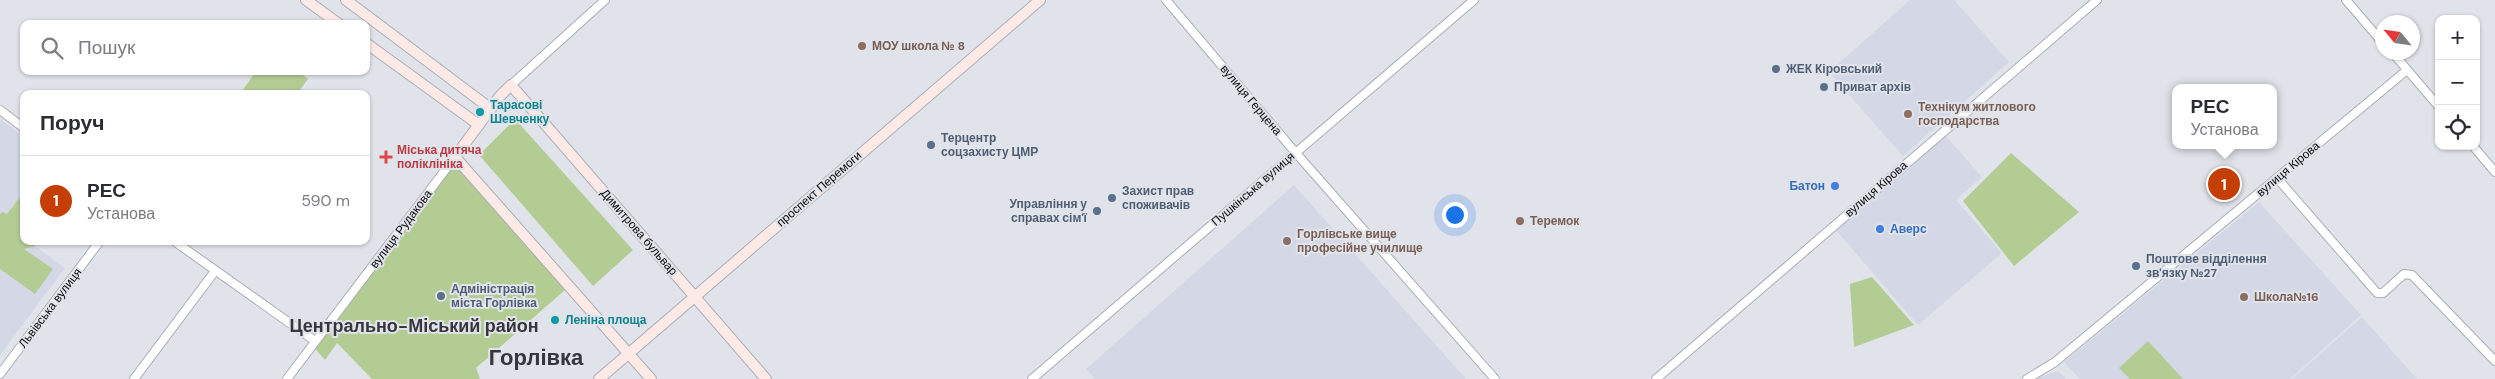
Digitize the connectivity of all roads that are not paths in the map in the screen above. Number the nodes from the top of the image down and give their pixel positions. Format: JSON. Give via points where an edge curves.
{"nodes":[{"id":1,"x":306,"y":0,"type":"edge"},
{"id":2,"x":346,"y":0,"type":"edge"},
{"id":3,"x":605,"y":0,"type":"edge"},
{"id":4,"x":1040,"y":0,"type":"edge"},
{"id":5,"x":1166,"y":0,"type":"edge"},
{"id":6,"x":1474,"y":0,"type":"edge"},
{"id":7,"x":2096,"y":0,"type":"edge"},
{"id":8,"x":2346,"y":0,"type":"edge"},
{"id":9,"x":334,"y":20,"type":"edge"},
{"id":10,"x":2375,"y":34,"type":"edge"},
{"id":11,"x":370,"y":46,"type":"edge"},
{"id":12,"x":2399,"y":60,"type":"edge"},
{"id":13,"x":2407,"y":70,"type":"junction"},
{"id":14,"x":511,"y":85,"type":"junction"},
{"id":15,"x":2437,"y":105,"type":"edge"},
{"id":16,"x":491,"y":108,"type":"junction"},
{"id":17,"x":0,"y":110,"type":"edge"},
{"id":18,"x":20,"y":125,"type":"edge"},
{"id":19,"x":479,"y":125,"type":"junction"},
{"id":20,"x":2476,"y":150,"type":"edge"},
{"id":21,"x":1295,"y":152,"type":"junction"},
{"id":22,"x":455,"y":157,"type":"junction"},
{"id":23,"x":2495,"y":172,"type":"edge"},
{"id":24,"x":2277,"y":178,"type":"junction"},
{"id":25,"x":97,"y":245,"type":"edge"},
{"id":26,"x":179,"y":245,"type":"edge"},
{"id":27,"x":215,"y":271,"type":"junction"},
{"id":28,"x":695,"y":296,"type":"junction"},
{"id":29,"x":315,"y":341,"type":"junction"},
{"id":30,"x":629,"y":353,"type":"junction"},
{"id":31,"x":2495,"y":361,"type":"edge"},
{"id":32,"x":0,"y":374,"type":"edge"},
{"id":33,"x":134,"y":379,"type":"edge"},
{"id":34,"x":286,"y":379,"type":"edge"},
{"id":35,"x":599,"y":379,"type":"edge"},
{"id":36,"x":651,"y":379,"type":"edge"},
{"id":37,"x":766,"y":379,"type":"edge"},
{"id":38,"x":1032,"y":379,"type":"edge"},
{"id":39,"x":1495,"y":379,"type":"edge"},
{"id":40,"x":1656,"y":379,"type":"edge"},
{"id":41,"x":2027,"y":379,"type":"edge"}],
"edges":[{"from":1,"to":9,"type":"street"},
{"from":2,"to":16,"type":"street"},
{"from":3,"to":14,"type":"street","name":"вулиця Рудакова"},
{"from":4,"to":28,"type":"street","name":"проспект Перемоги"},
{"from":5,"to":21,"type":"street","name":"вулиця Герцена"},
{"from":6,"to":21,"type":"street","name":"Пушкінська вулиця"},
{"from":7,"to":40,"type":"street","name":"вулиця Кірова"},
{"from":8,"to":10,"type":"street"},
{"from":11,"to":19,"type":"street"},
{"from":12,"to":13,"type":"street"},
{"from":13,"to":15,"type":"street"},
{"from":13,"to":24,"type":"street","name":"вулиця Кірова"},
{"from":14,"to":16,"type":"street","name":"вулиця Рудакова"},
{"from":14,"to":28,"type":"street","name":"Димитрова бульвар"},
{"from":16,"to":19,"type":"street","name":"вулиця Рудакова"},
{"from":17,"to":18,"type":"street"},
{"from":19,"to":22,"type":"street","name":"вулиця Рудакова"},
{"from":20,"to":23,"type":"street"},
{"from":21,"to":38,"type":"street","name":"Пушкінська вулиця"},
{"from":21,"to":39,"type":"street","name":"вулиця Герцена"},
{"from":22,"to":29,"type":"street","name":"вулиця Рудакова"},
{"from":22,"to":30,"type":"street"},
{"from":24,"to":31,"type":"street","via":[[2377,293],[2383,293],[2404,274],[2412,275]]},
{"from":24,"to":41,"type":"street","name":"вулиця Кірова","via":[[2055,362]]},
{"from":25,"to":32,"type":"street","name":"Львівська вулиця"},
{"from":26,"to":27,"type":"street"},
{"from":27,"to":29,"type":"street"},
{"from":27,"to":33,"type":"street"},
{"from":28,"to":30,"type":"street","name":"проспект Перемоги"},
{"from":28,"to":37,"type":"street","name":"Димитрова бульвар"},
{"from":29,"to":34,"type":"street","name":"вулиця Рудакова"},
{"from":30,"to":35,"type":"street","name":"проспект Перемоги"},
{"from":30,"to":36,"type":"street"}]}
